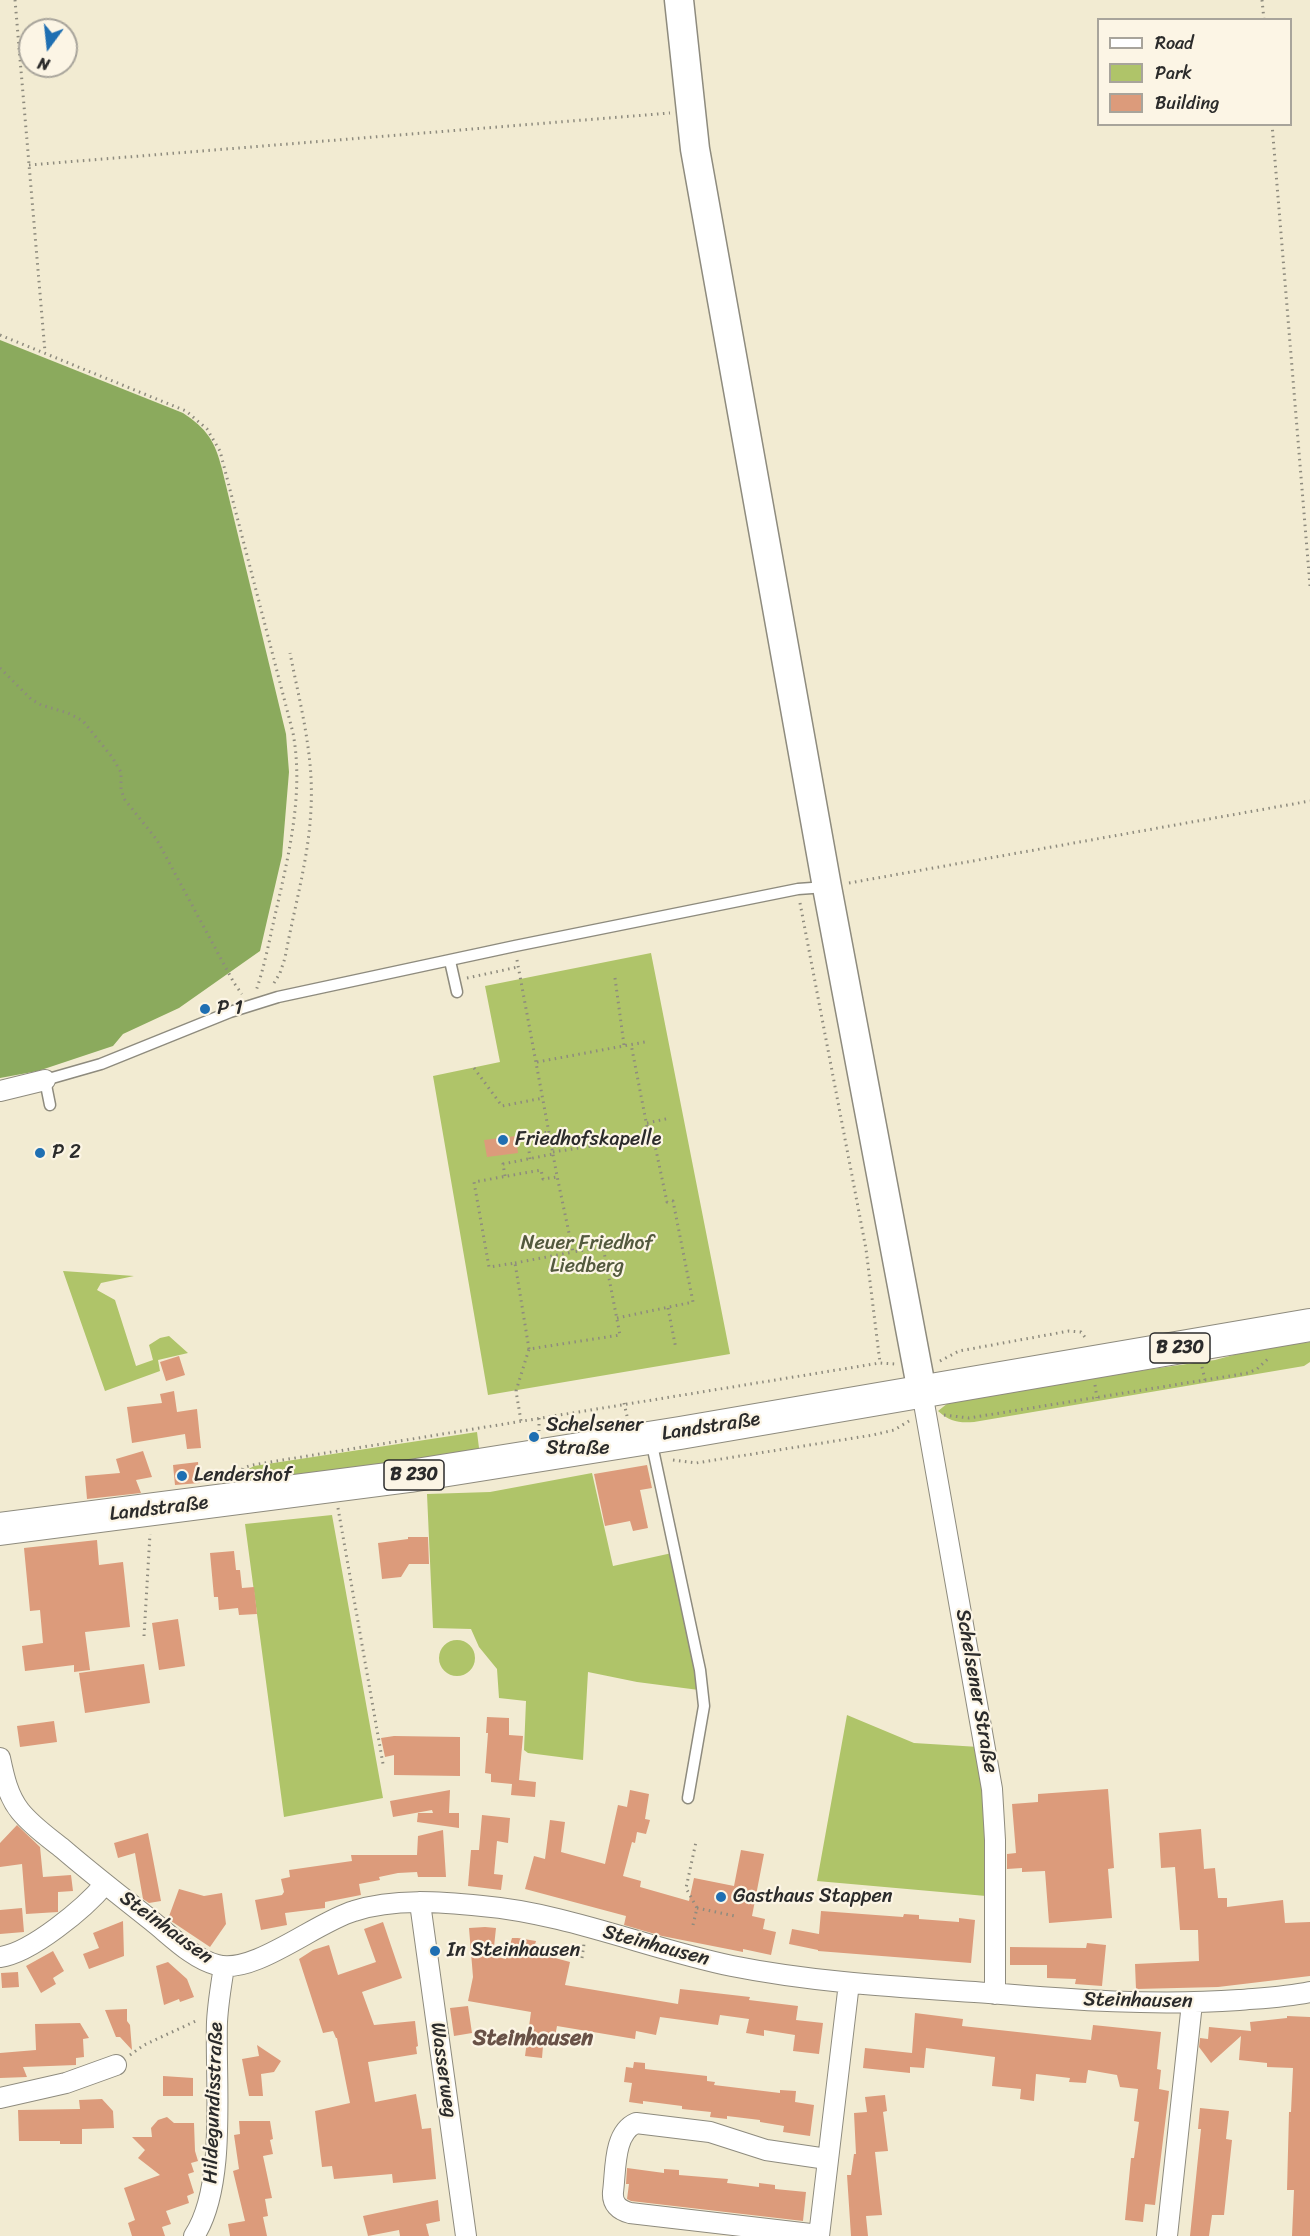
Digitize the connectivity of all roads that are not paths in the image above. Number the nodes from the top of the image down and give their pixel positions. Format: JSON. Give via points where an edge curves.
{"nodes":[{"id":1,"x":679,"y":0,"type":"edge"},
{"id":2,"x":827,"y":886,"type":"junction"},
{"id":3,"x":450,"y":961,"type":"junction"},
{"id":4,"x":456,"y":986,"type":"road end"},
{"id":5,"x":45,"y":1080,"type":"junction"},
{"id":6,"x":0,"y":1092,"type":"edge"},
{"id":7,"x":50,"y":1105,"type":"dead end"},
{"id":8,"x":1310,"y":1325,"type":"edge"},
{"id":9,"x":919,"y":1378,"type":"junction"},
{"id":10,"x":651,"y":1437,"type":"junction"},
{"id":11,"x":0,"y":1529,"type":"edge"},
{"id":12,"x":0,"y":1758,"type":"edge"},
{"id":13,"x":4,"y":1789,"type":"edge"},
{"id":14,"x":688,"y":1798,"type":"dead end"},
{"id":15,"x":105,"y":1884,"type":"junction"},
{"id":16,"x":420,"y":1903,"type":"junction"},
{"id":17,"x":0,"y":1957,"type":"edge"},
{"id":18,"x":224,"y":1967,"type":"junction"},
{"id":19,"x":849,"y":1983,"type":"junction"},
{"id":20,"x":1310,"y":1992,"type":"edge"},
{"id":21,"x":994,"y":1994,"type":"junction"},
{"id":22,"x":1192,"y":2003,"type":"junction"},
{"id":23,"x":116,"y":2065,"type":"road end"},
{"id":24,"x":0,"y":2098,"type":"edge"},
{"id":25,"x":827,"y":2159,"type":"junction"},
{"id":26,"x":819,"y":2235,"type":"edge"},
{"id":27,"x":194,"y":2236,"type":"edge"},
{"id":28,"x":466,"y":2236,"type":"edge"},
{"id":29,"x":1167,"y":2236,"type":"edge"}],
"edges":[{"from":1,"to":2,"type":"street","via":[[690,112]]},
{"from":2,"to":3,"type":"lane"},
{"from":2,"to":9,"type":"street"},
{"from":3,"to":4,"type":"lane"},
{"from":3,"to":5,"type":"lane","via":[[251,1004],[101,1064]]},
{"from":5,"to":6,"type":"street"},
{"from":5,"to":7,"type":"lane"},
{"from":8,"to":9,"type":"main road","number":"B 230","via":[[1091,1363]]},
{"from":9,"to":10,"type":"main road","name":"Landstraße","number":"B 230"},
{"from":9,"to":21,"type":"street","name":"Schelsener Straße","via":[[992,1789]]},
{"from":10,"to":11,"type":"main road","name":"Landstraße","number":"B 230","via":[[335,1486]]},
{"from":10,"to":14,"type":"lane","via":[[705,1699]]},
{"from":12,"to":13,"type":"street","name":"Steinhausen"},
{"from":13,"to":15,"type":"street","name":"Steinhausen","via":[[36,1827]]},
{"from":15,"to":17,"type":"street","via":[[90,1902],[26,1948]]},
{"from":15,"to":18,"type":"street","name":"Steinhausen","via":[[196,1955]]},
{"from":16,"to":18,"type":"street","name":"Steinhausen","via":[[384,1904],[349,1912],[255,1960]]},
{"from":16,"to":19,"type":"street","name":"Steinhausen","via":[[527,1912],[731,1966]]},
{"from":16,"to":28,"type":"street","name":"Wasserweg"},
{"from":18,"to":27,"type":"street","name":"Hildegundisstraße","via":[[218,2011],[214,2176]]},
{"from":19,"to":21,"type":"street","name":"Steinhausen"},
{"from":19,"to":25,"type":"street"},
{"from":20,"to":22,"type":"street","name":"Steinhausen"},
{"from":21,"to":22,"type":"street","name":"Steinhausen"},
{"from":22,"to":29,"type":"street"},
{"from":23,"to":24,"type":"street","via":[[66,2083]]},
{"from":25,"to":26,"type":"street"},
{"from":25,"to":26,"type":"street","via":[[766,2150],[710,2132],[636,2123],[626,2128],[620,2140],[613,2192],[616,2206],[630,2213]]}]}
